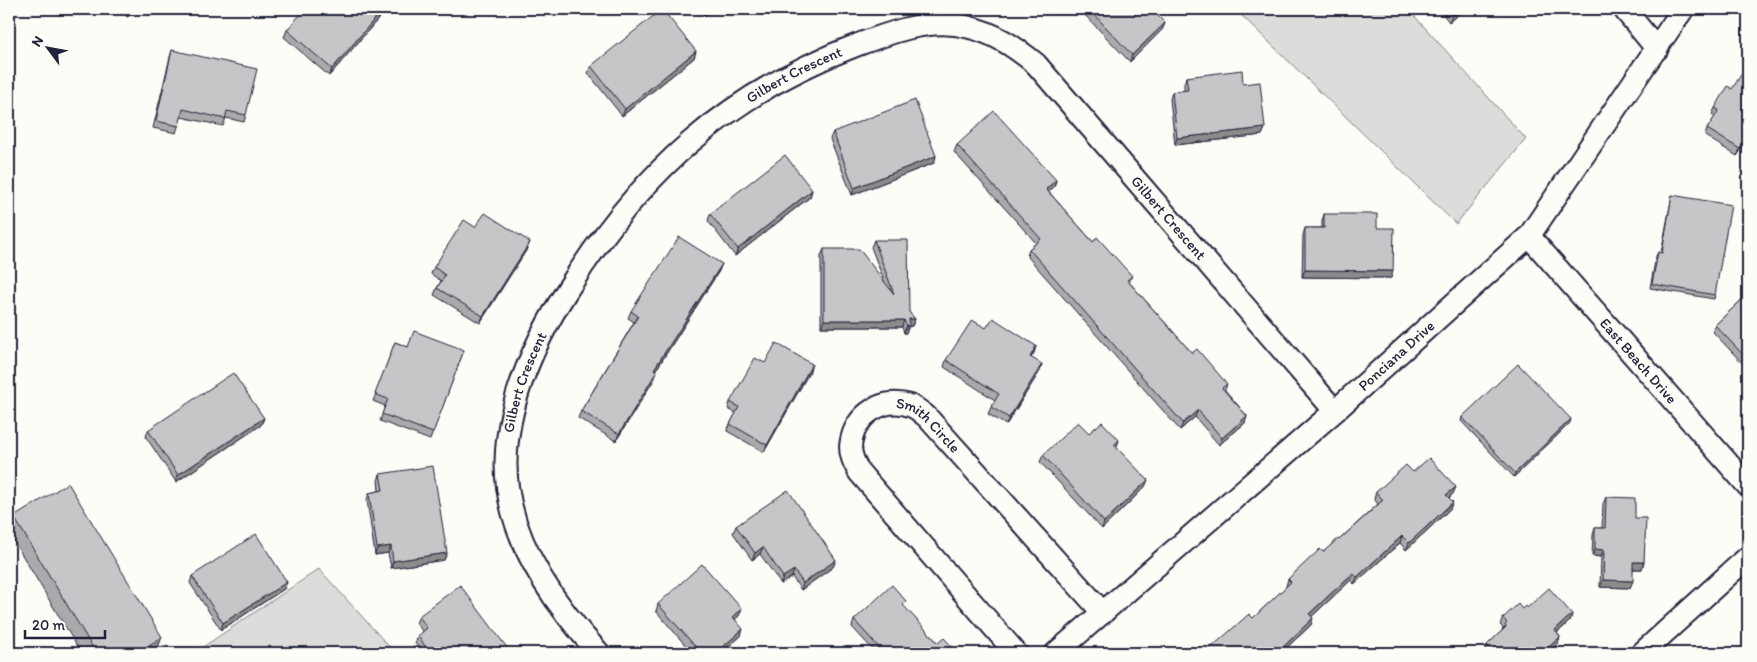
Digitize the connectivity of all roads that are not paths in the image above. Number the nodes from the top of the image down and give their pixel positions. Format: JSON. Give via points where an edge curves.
{"nodes":[{"id":1,"x":1624,"y":9,"type":"edge"},
{"id":2,"x":1683,"y":9,"type":"edge"},
{"id":3,"x":1658,"y":49,"type":"junction"},
{"id":4,"x":1529,"y":236,"type":"junction"},
{"id":5,"x":1335,"y":411,"type":"junction"},
{"id":6,"x":1748,"y":486,"type":"edge"},
{"id":7,"x":1748,"y":557,"type":"edge"},
{"id":8,"x":1103,"y":613,"type":"junction"},
{"id":9,"x":599,"y":653,"type":"edge"},
{"id":10,"x":1016,"y":653,"type":"edge"},
{"id":11,"x":1056,"y":653,"type":"edge"},
{"id":12,"x":1642,"y":653,"type":"edge"}],
"edges":[{"from":1,"to":3,"type":"street"},
{"from":2,"to":3,"type":"street","name":"Ponciana Drive"},
{"from":3,"to":4,"type":"street","name":"Ponciana Drive"},
{"from":4,"to":5,"type":"street","name":"Ponciana Drive"},
{"from":4,"to":6,"type":"street","name":"East Beach Drive"},
{"from":5,"to":8,"type":"street","name":"Ponciana Drive"},
{"from":5,"to":9,"type":"street","name":"Gilbert Crescent","via":[[1036,64],[1000,38],[966,26],[933,24],[889,33],[810,65],[769,86],[688,143],[612,222],[559,302],[536,345],[510,420],[506,463],[510,496],[520,534],[555,602]]},
{"from":7,"to":12,"type":"street"},
{"from":8,"to":10,"type":"street","name":"Smith Circle","via":[[927,416],[912,406],[896,402],[880,405],[856,424],[851,443],[858,472]]},
{"from":8,"to":11,"type":"street","name":"Ponciana Drive"}]}
